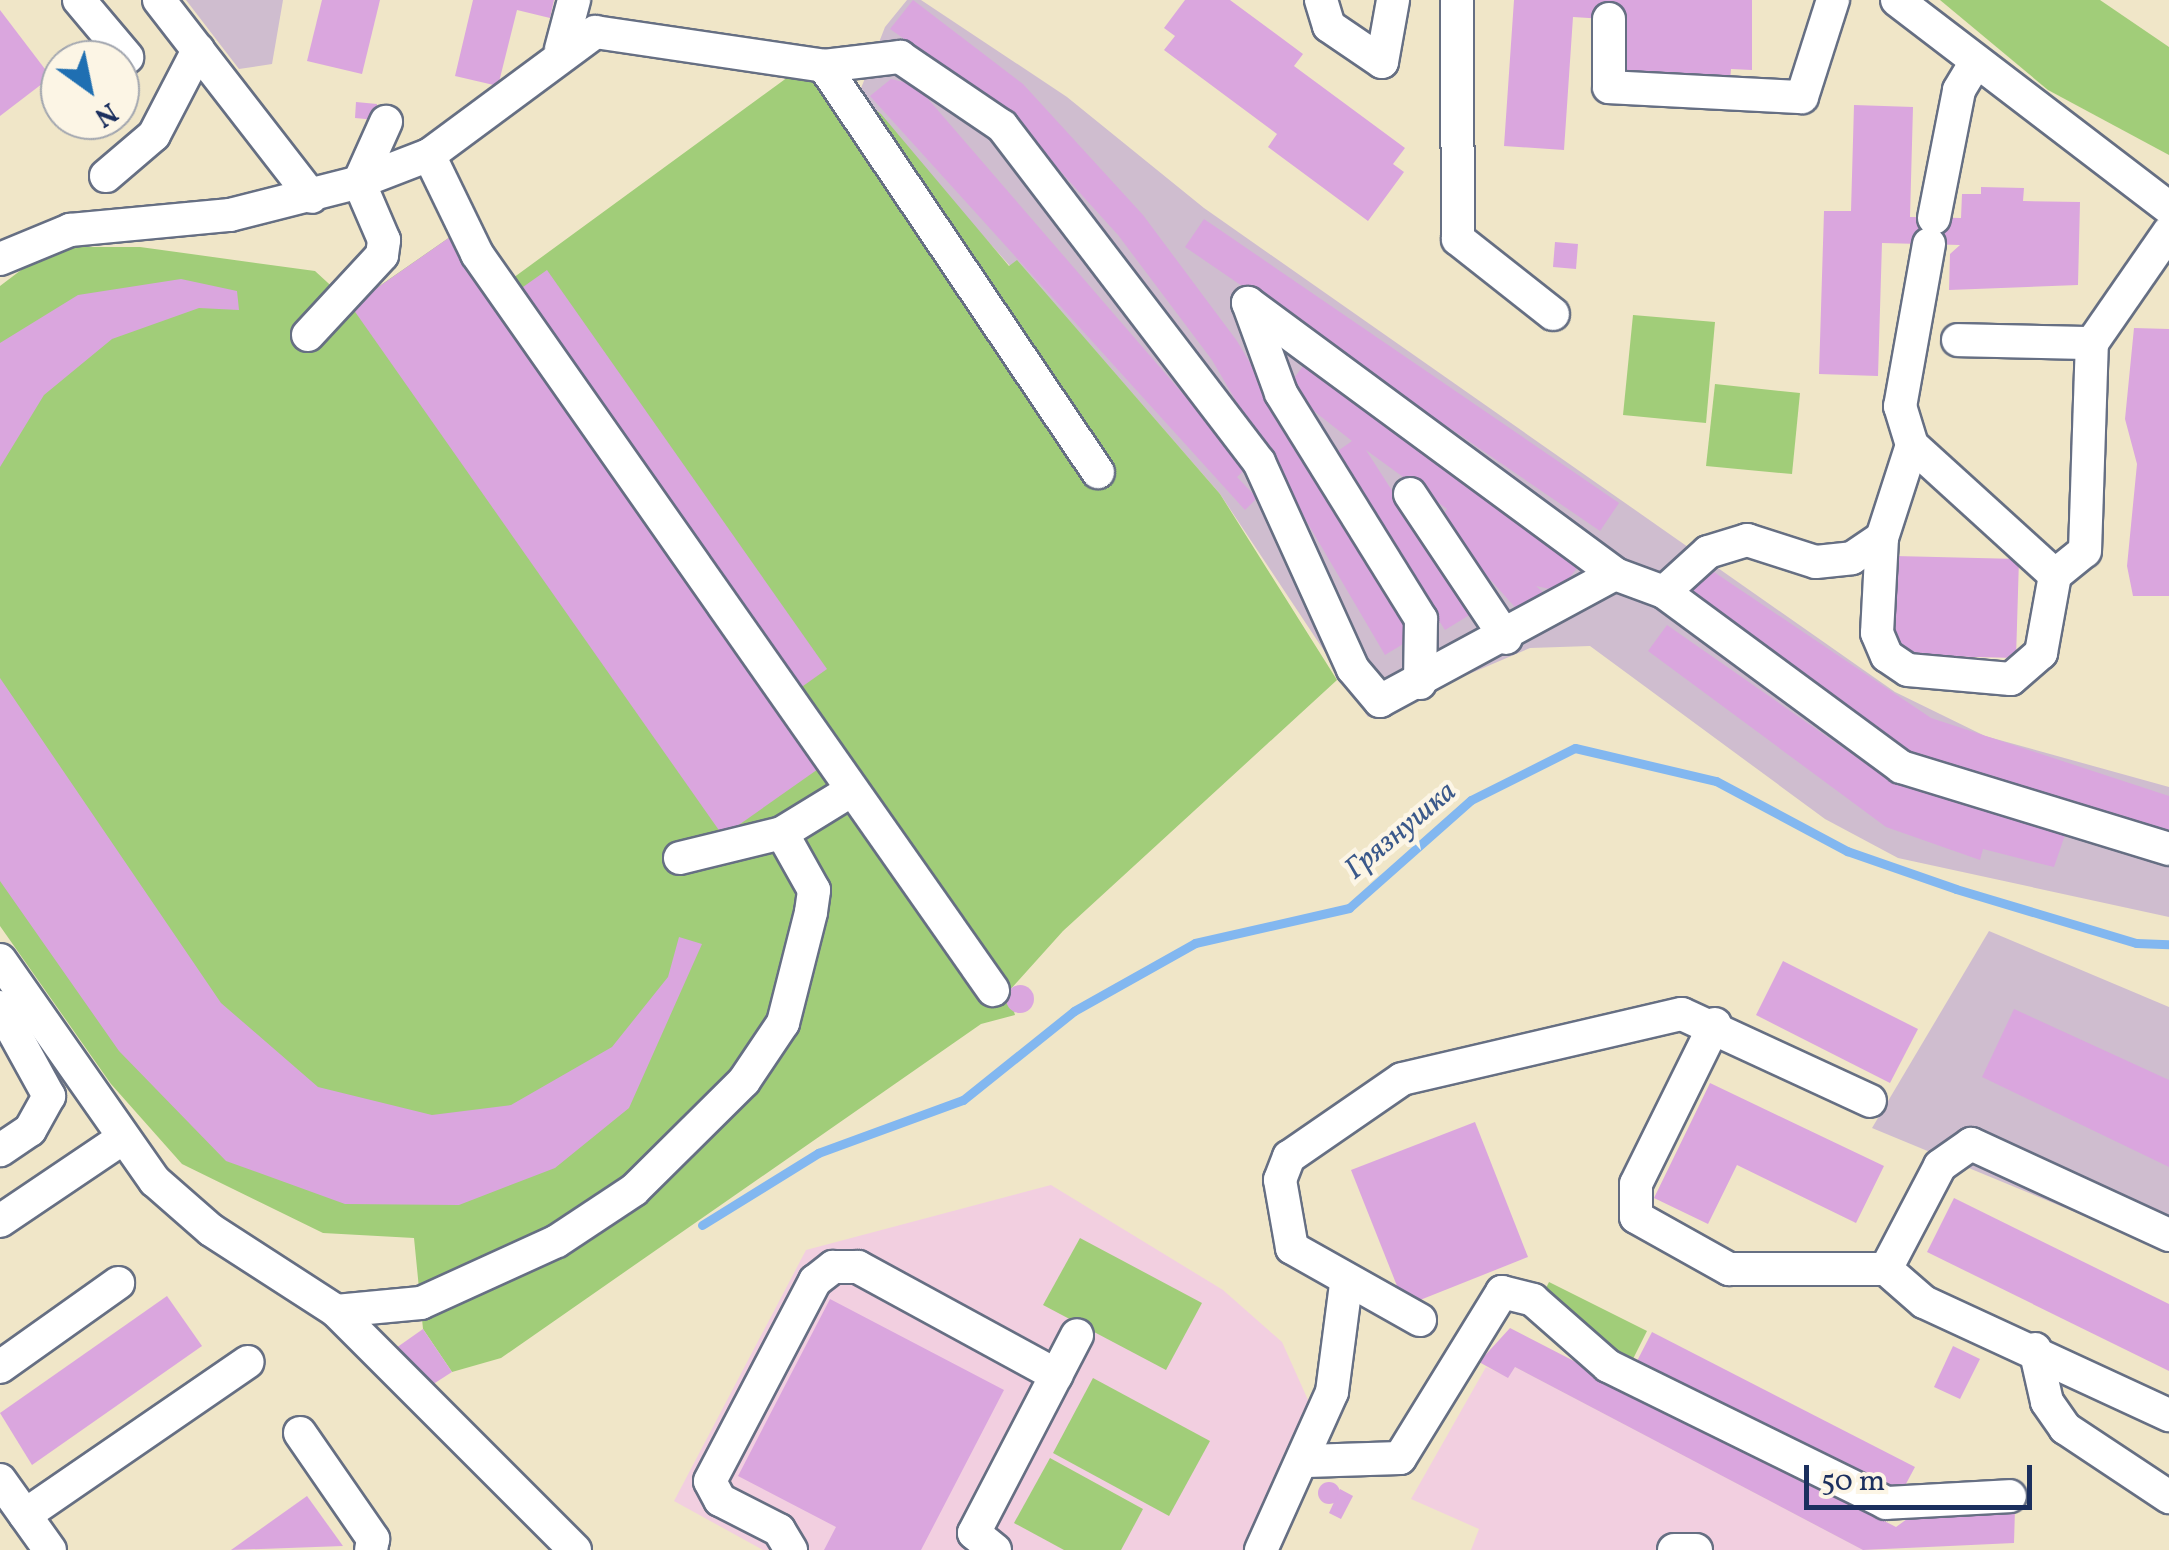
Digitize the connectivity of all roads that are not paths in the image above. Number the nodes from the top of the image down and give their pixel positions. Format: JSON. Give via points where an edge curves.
{"nodes":[{"id":1,"x":79,"y":0,"type":"edge"},
{"id":2,"x":159,"y":0,"type":"edge"},
{"id":3,"x":574,"y":0,"type":"edge"},
{"id":4,"x":1321,"y":0,"type":"edge"},
{"id":5,"x":1393,"y":0,"type":"edge"},
{"id":6,"x":1457,"y":0,"type":"edge"},
{"id":7,"x":1833,"y":0,"type":"edge"},
{"id":8,"x":1897,"y":0,"type":"edge"},
{"id":9,"x":1609,"y":20,"type":"dead end"},
{"id":10,"x":113,"y":40,"type":"edge"},
{"id":11,"x":561,"y":49,"type":"junction"},
{"id":12,"x":198,"y":50,"type":"junction"},
{"id":13,"x":1976,"y":62,"type":"junction"},
{"id":14,"x":824,"y":66,"type":"junction"},
{"id":15,"x":386,"y":122,"type":"dead end"},
{"id":16,"x":429,"y":155,"type":"junction"},
{"id":17,"x":106,"y":176,"type":"dead end"},
{"id":18,"x":359,"y":182,"type":"junction"},
{"id":19,"x":312,"y":197,"type":"junction"},
{"id":20,"x":2169,"y":208,"type":"edge"},
{"id":21,"x":2169,"y":232,"type":"edge"},
{"id":22,"x":0,"y":259,"type":"edge"},
{"id":23,"x":1553,"y":314,"type":"dead end"},
{"id":24,"x":308,"y":335,"type":"dead end"},
{"id":25,"x":1958,"y":340,"type":"dead end"},
{"id":26,"x":2092,"y":343,"type":"junction"},
{"id":27,"x":1912,"y":445,"type":"junction"},
{"id":28,"x":1098,"y":472,"type":"dead end"},
{"id":29,"x":1410,"y":494,"type":"dead end"},
{"id":30,"x":1882,"y":538,"type":"junction"},
{"id":31,"x":1615,"y":574,"type":"junction"},
{"id":32,"x":2055,"y":574,"type":"junction"},
{"id":33,"x":1664,"y":592,"type":"junction"},
{"id":34,"x":1506,"y":638,"type":"junction"},
{"id":35,"x":1420,"y":683,"type":"junction"},
{"id":36,"x":852,"y":790,"type":"junction"},
{"id":37,"x":782,"y":833,"type":"junction"},
{"id":38,"x":2169,"y":849,"type":"edge"},
{"id":39,"x":680,"y":858,"type":"dead end"},
{"id":40,"x":0,"y":960,"type":"edge"},
{"id":41,"x":992,"y":990,"type":"dead end"},
{"id":42,"x":0,"y":1007,"type":"edge"},
{"id":43,"x":1715,"y":1024,"type":"junction"},
{"id":44,"x":1870,"y":1102,"type":"dead end"},
{"id":45,"x":124,"y":1138,"type":"junction"},
{"id":46,"x":0,"y":1150,"type":"edge"},
{"id":47,"x":0,"y":1221,"type":"edge"},
{"id":48,"x":2169,"y":1235,"type":"edge"},
{"id":49,"x":1886,"y":1269,"type":"junction"},
{"id":50,"x":118,"y":1283,"type":"dead end"},
{"id":51,"x":1346,"y":1284,"type":"junction"},
{"id":52,"x":336,"y":1311,"type":"junction"},
{"id":53,"x":1420,"y":1320,"type":"dead end"},
{"id":54,"x":1077,"y":1335,"type":"dead end"},
{"id":55,"x":2034,"y":1349,"type":"junction"},
{"id":56,"x":248,"y":1362,"type":"dead end"},
{"id":57,"x":0,"y":1367,"type":"edge"},
{"id":58,"x":1056,"y":1375,"type":"junction"},
{"id":59,"x":2169,"y":1414,"type":"edge"},
{"id":60,"x":300,"y":1433,"type":"dead end"},
{"id":61,"x":1307,"y":1461,"type":"junction"},
{"id":62,"x":0,"y":1480,"type":"edge"},
{"id":63,"x":2010,"y":1496,"type":"dead end"},
{"id":64,"x":2169,"y":1498,"type":"edge"},
{"id":65,"x":25,"y":1515,"type":"junction"},
{"id":66,"x":989,"y":1548,"type":"edge"},
{"id":67,"x":50,"y":1550,"type":"edge"},
{"id":68,"x":372,"y":1550,"type":"edge"},
{"id":69,"x":576,"y":1550,"type":"edge"},
{"id":70,"x":791,"y":1550,"type":"edge"},
{"id":71,"x":1261,"y":1550,"type":"edge"},
{"id":72,"x":1674,"y":1550,"type":"edge"},
{"id":73,"x":1696,"y":1550,"type":"edge"}],
"edges":[{"from":1,"to":10,"type":"street"},
{"from":2,"to":12,"type":"street"},
{"from":3,"to":11,"type":"street"},
{"from":4,"to":5,"type":"street","via":[[1329,26],[1382,62]]},
{"from":6,"to":23,"type":"street","via":[[1458,239]]},
{"from":7,"to":9,"type":"street","via":[[1802,96],[1610,87]]},
{"from":8,"to":13,"type":"street"},
{"from":11,"to":14,"type":"street","via":[[595,32]]},
{"from":11,"to":16,"type":"street","via":[[526,87]]},
{"from":12,"to":17,"type":"street","via":[[154,134]]},
{"from":12,"to":19,"type":"street"},
{"from":13,"to":20,"type":"street"},
{"from":13,"to":27,"type":"street","via":[[1958,90],[1900,406]]},
{"from":14,"to":28,"type":"street"},
{"from":14,"to":35,"type":"street","via":[[900,57],[1002,126],[1258,462],[1353,669],[1380,702]]},
{"from":15,"to":18,"type":"street"},
{"from":16,"to":18,"type":"street"},
{"from":16,"to":36,"type":"street","via":[[477,254]]},
{"from":18,"to":19,"type":"street"},
{"from":18,"to":24,"type":"street","via":[[382,255]]},
{"from":19,"to":22,"type":"street","via":[[70,230]]},
{"from":21,"to":26,"type":"street"},
{"from":25,"to":26,"type":"street"},
{"from":26,"to":32,"type":"street","via":[[2084,551]]},
{"from":27,"to":30,"type":"street"},
{"from":27,"to":32,"type":"street"},
{"from":29,"to":34,"type":"street"},
{"from":30,"to":32,"type":"street","via":[[1877,633],[1887,656],[1908,670],[2011,679],[2041,653]]},
{"from":30,"to":33,"type":"street","via":[[1852,558],[1816,562],[1747,540],[1708,552]]},
{"from":31,"to":33,"type":"street"},
{"from":31,"to":34,"type":"street"},
{"from":31,"to":35,"type":"street","via":[[1248,303],[1281,393],[1421,619]]},
{"from":33,"to":38,"type":"street","via":[[1901,767]]},
{"from":34,"to":35,"type":"street"},
{"from":36,"to":37,"type":"street"},
{"from":36,"to":41,"type":"street"},
{"from":37,"to":39,"type":"street"},
{"from":37,"to":52,"type":"street","via":[[814,890],[811,912],[783,1024],[744,1081],[634,1190],[557,1241],[421,1304]]},
{"from":40,"to":45,"type":"street"},
{"from":42,"to":46,"type":"street","via":[[50,1096],[36,1122]]},
{"from":43,"to":44,"type":"street"},
{"from":43,"to":49,"type":"street","via":[[1636,1184],[1636,1217],[1729,1269]]},
{"from":43,"to":51,"type":"street","via":[[1660,1014],[1597,1039],[1402,1080],[1343,1116],[1289,1156],[1280,1180],[1292,1248]]},
{"from":45,"to":47,"type":"street"},
{"from":45,"to":52,"type":"street","via":[[211,1230]]},
{"from":48,"to":49,"type":"street","via":[[1970,1144],[1940,1166]]},
{"from":49,"to":55,"type":"street","via":[[1924,1302]]},
{"from":50,"to":57,"type":"street"},
{"from":51,"to":53,"type":"street"},
{"from":51,"to":61,"type":"street","via":[[1332,1392]]},
{"from":52,"to":69,"type":"street"},
{"from":54,"to":58,"type":"street"},
{"from":55,"to":59,"type":"street"},
{"from":55,"to":64,"type":"street","via":[[2047,1402],[2066,1428]]},
{"from":56,"to":65,"type":"street"},
{"from":58,"to":66,"type":"street","via":[[974,1533]]},
{"from":58,"to":70,"type":"street","via":[[858,1267],[832,1267],[816,1281],[710,1481],[720,1500],[779,1530]]},
{"from":60,"to":68,"type":"street","via":[[373,1539]]},
{"from":61,"to":63,"type":"street","via":[[1400,1458],[1502,1292],[1533,1300],[1608,1366],[1886,1503]]},
{"from":61,"to":71,"type":"street"},
{"from":62,"to":65,"type":"street"},
{"from":65,"to":67,"type":"street"},
{"from":72,"to":73,"type":"street"}]}
